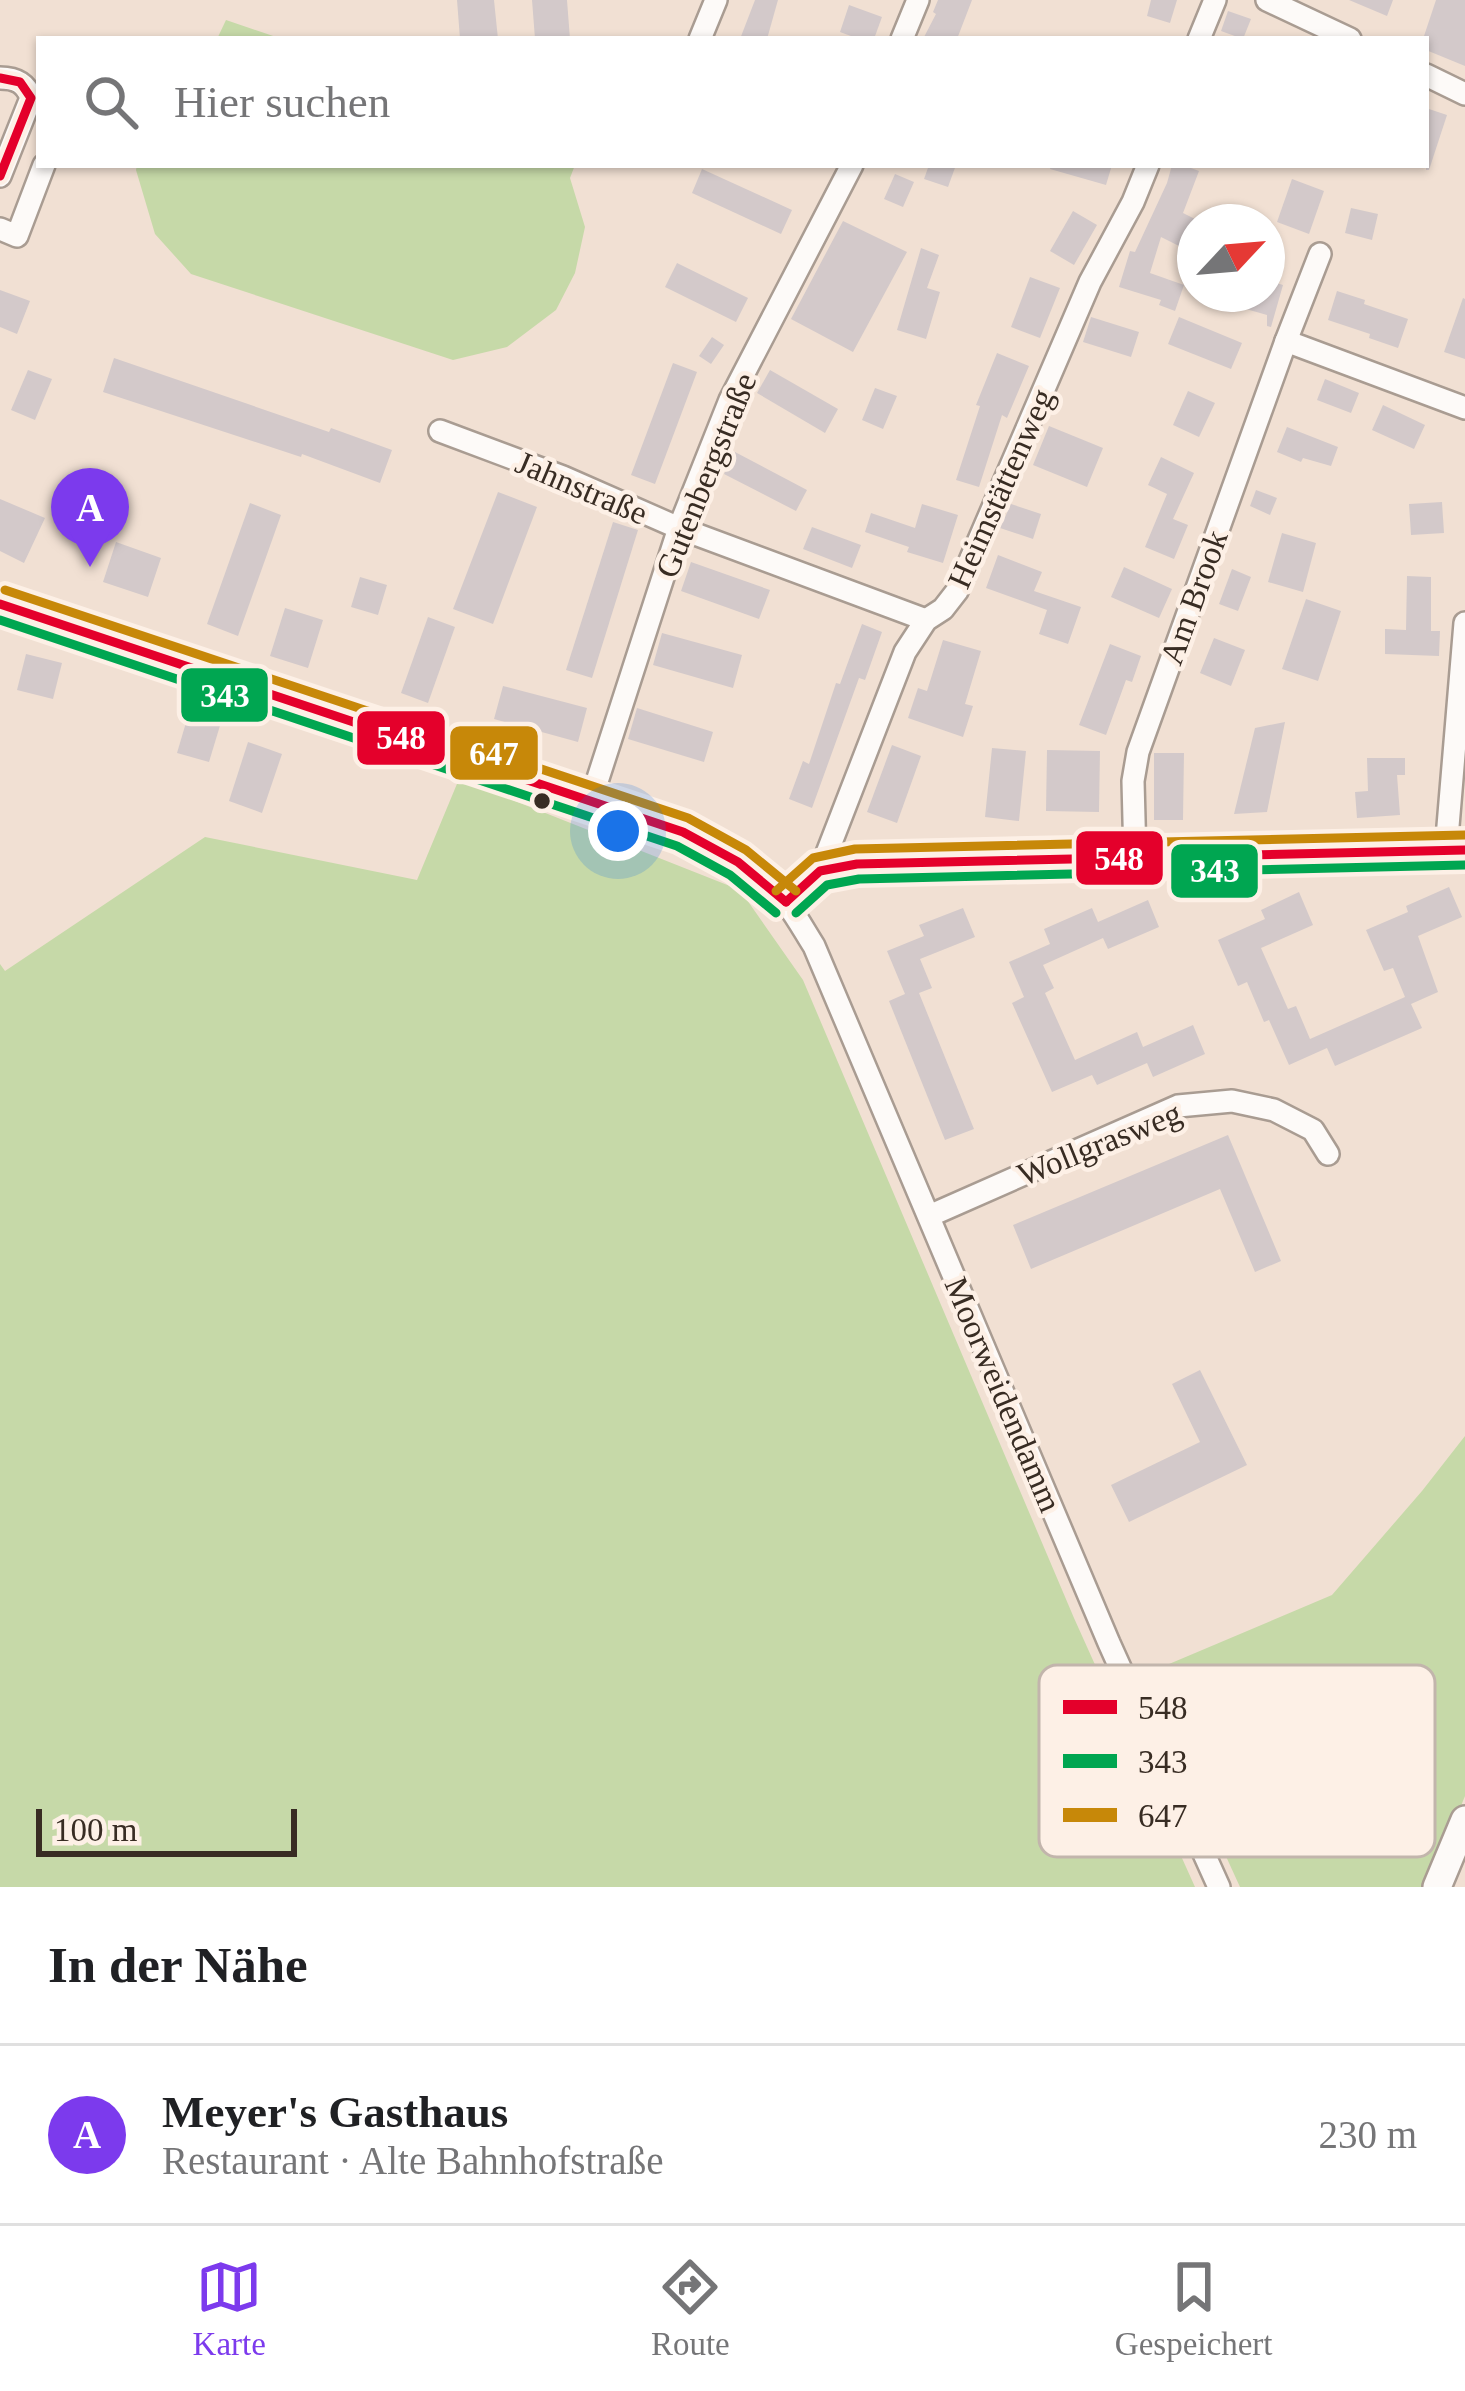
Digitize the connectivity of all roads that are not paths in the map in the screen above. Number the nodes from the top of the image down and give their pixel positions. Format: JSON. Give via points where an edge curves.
{"nodes":[{"id":1,"x":716,"y":0,"type":"edge"},
{"id":2,"x":918,"y":0,"type":"edge"},
{"id":3,"x":1215,"y":0,"type":"edge"},
{"id":4,"x":1268,"y":0,"type":"edge"},
{"id":5,"x":701,"y":36,"type":"edge"},
{"id":6,"x":903,"y":36,"type":"edge"},
{"id":7,"x":1200,"y":36,"type":"edge"},
{"id":8,"x":1344,"y":36,"type":"edge"},
{"id":9,"x":1429,"y":76,"type":"edge"},
{"id":10,"x":0,"y":78,"type":"edge"},
{"id":11,"x":33,"y":85,"type":"edge"},
{"id":12,"x":1465,"y":94,"type":"edge"},
{"id":13,"x":43,"y":168,"type":"edge"},
{"id":14,"x":850,"y":168,"type":"edge"},
{"id":15,"x":1147,"y":168,"type":"edge"},
{"id":16,"x":0,"y":176,"type":"edge"},
{"id":17,"x":0,"y":230,"type":"edge"},
{"id":18,"x":1320,"y":254,"type":"dead end"},
{"id":19,"x":1286,"y":341,"type":"junction"},
{"id":20,"x":1465,"y":408,"type":"edge"},
{"id":21,"x":440,"y":430,"type":"dead end"},
{"id":22,"x":679,"y":528,"type":"junction"},
{"id":23,"x":0,"y":604,"type":"edge"},
{"id":24,"x":926,"y":620,"type":"junction"},
{"id":25,"x":1465,"y":623,"type":"edge"},
{"id":26,"x":591,"y":800,"type":"junction"},
{"id":27,"x":1456,"y":850,"type":"edge"},
{"id":28,"x":1135,"y":858,"type":"junction"},
{"id":29,"x":820,"y":871,"type":"junction"},
{"id":30,"x":786,"y":902,"type":"junction"},
{"id":31,"x":1328,"y":1154,"type":"dead end"},
{"id":32,"x":929,"y":1216,"type":"junction"},
{"id":33,"x":1119,"y":1665,"type":"edge"},
{"id":34,"x":1465,"y":1820,"type":"edge"},
{"id":35,"x":1206,"y":1857,"type":"edge"},
{"id":36,"x":1220,"y":1887,"type":"edge"},
{"id":37,"x":1437,"y":1887,"type":"edge"}],
"edges":[{"from":1,"to":5,"type":"street"},
{"from":2,"to":6,"type":"street"},
{"from":3,"to":7,"type":"street"},
{"from":4,"to":8,"type":"street"},
{"from":9,"to":12,"type":"street"},
{"from":10,"to":11,"type":"street"},
{"from":11,"to":16,"type":"street"},
{"from":13,"to":17,"type":"street","via":[[17,236]]},
{"from":14,"to":22,"type":"street","name":"Gutenbergstraße","via":[[730,400]]},
{"from":15,"to":24,"type":"street","name":"Heimstättenweg","via":[[957,591]]},
{"from":18,"to":19,"type":"street","name":"Am Brook"},
{"from":19,"to":20,"type":"street"},
{"from":19,"to":28,"type":"street","name":"Am Brook","via":[[1138,752]]},
{"from":21,"to":22,"type":"street","name":"Jahnstraße"},
{"from":22,"to":24,"type":"street","name":"Jahnstraße"},
{"from":22,"to":26,"type":"street","name":"Gutenbergstraße"},
{"from":23,"to":26,"type":"street","name":"Moorweidendamm"},
{"from":24,"to":29,"type":"street","name":"Heimstättenweg","via":[[905,652]]},
{"from":25,"to":27,"type":"street"},
{"from":26,"to":30,"type":"street","name":"Moorweidendamm","via":[[722,851]]},
{"from":27,"to":28,"type":"street"},
{"from":28,"to":29,"type":"street"},
{"from":29,"to":30,"type":"street"},
{"from":30,"to":32,"type":"street","name":"Moorweidendamm","via":[[814,946]]},
{"from":31,"to":32,"type":"street","name":"Wollgrasweg","via":[[1313,1130],[1274,1110],[1232,1102],[1178,1106]]},
{"from":32,"to":33,"type":"street","name":"Moorweidendamm"},
{"from":34,"to":37,"type":"main road"},
{"from":35,"to":36,"type":"street","name":"Moorweidendamm"}]}
